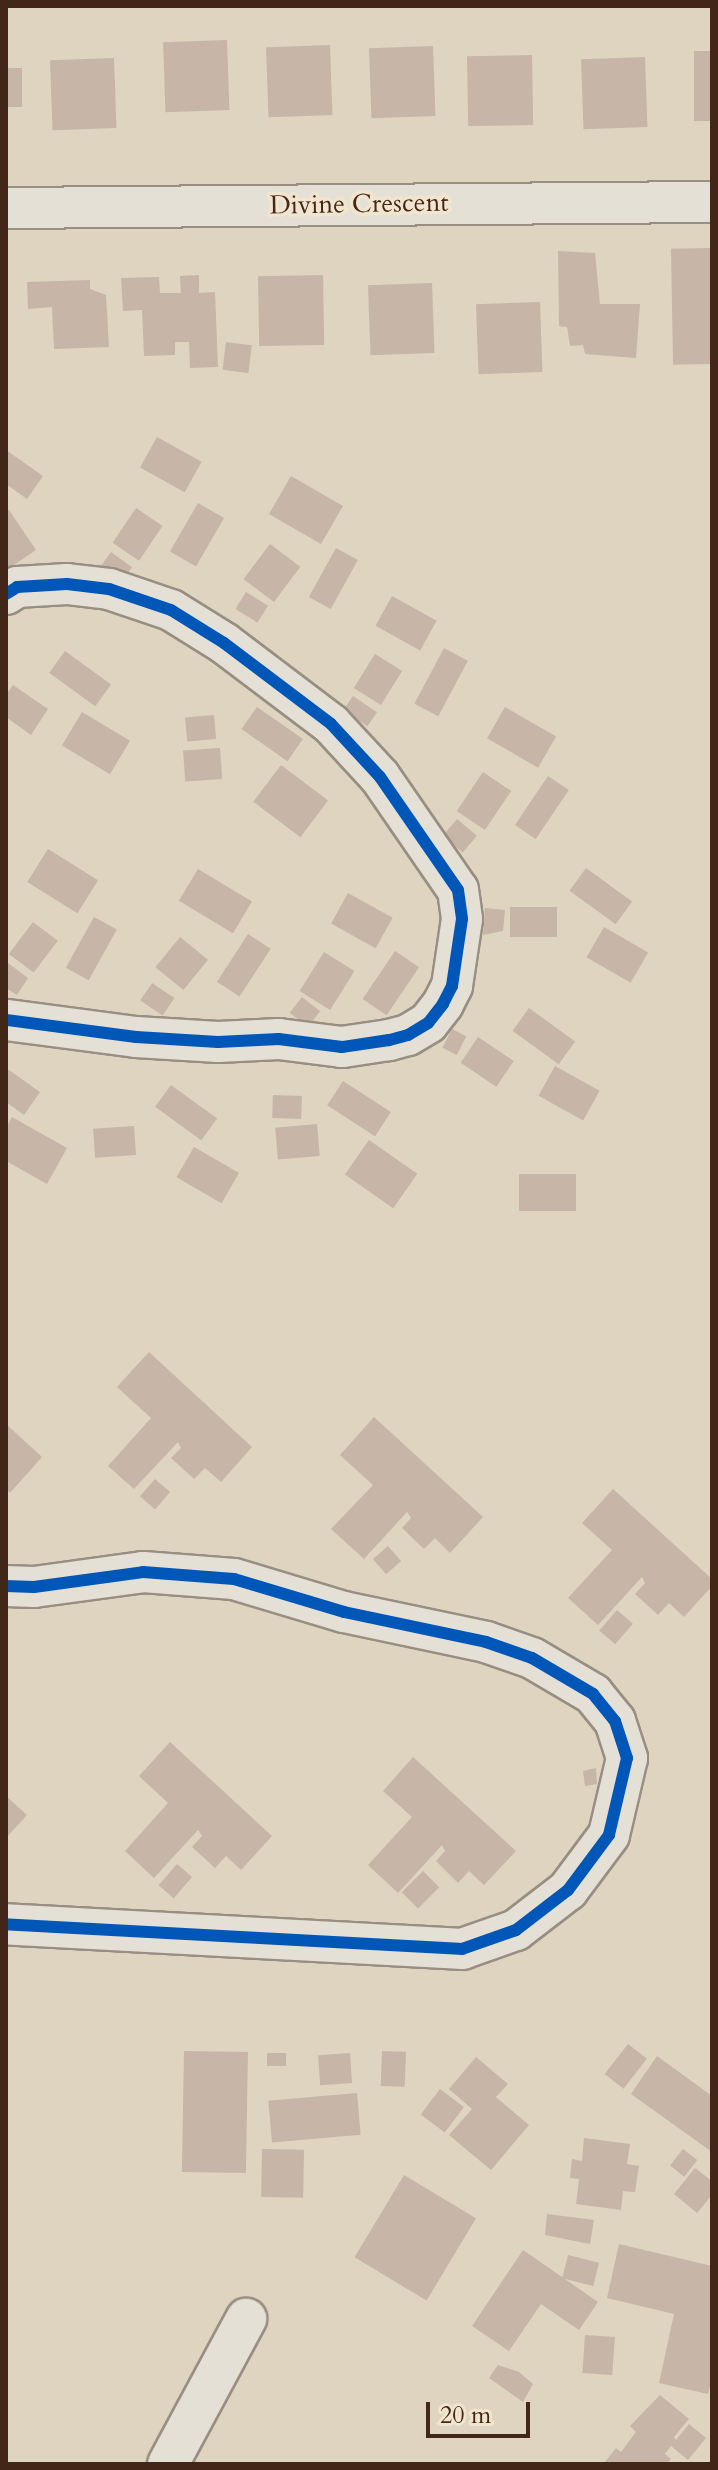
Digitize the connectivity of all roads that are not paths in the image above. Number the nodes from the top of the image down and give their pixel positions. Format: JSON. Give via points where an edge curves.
{"nodes":[{"id":1,"x":712,"y":202,"type":"edge"},
{"id":2,"x":6,"y":208,"type":"edge"},
{"id":3,"x":6,"y":594,"type":"edge"},
{"id":4,"x":6,"y":1020,"type":"edge"},
{"id":5,"x":6,"y":1586,"type":"edge"},
{"id":6,"x":6,"y":1924,"type":"edge"},
{"id":7,"x":246,"y":2319,"type":"dead end"},
{"id":8,"x":168,"y":2464,"type":"edge"}],
"edges":[{"from":1,"to":2,"type":"street","name":"Divine Crescent"},
{"from":3,"to":4,"type":"street","via":[[17,587],[67,584],[109,589],[171,610],[224,643],[331,724],[380,777],[458,890],[462,919],[452,986],[443,1004],[428,1023],[389,1040],[342,1047],[279,1039],[218,1042]]},
{"from":5,"to":6,"type":"street","via":[[143,1572],[234,1579],[344,1612],[486,1642],[532,1658],[593,1694],[615,1721],[627,1758],[609,1835],[568,1890],[516,1930],[462,1949]]},
{"from":7,"to":8,"type":"street"}]}
